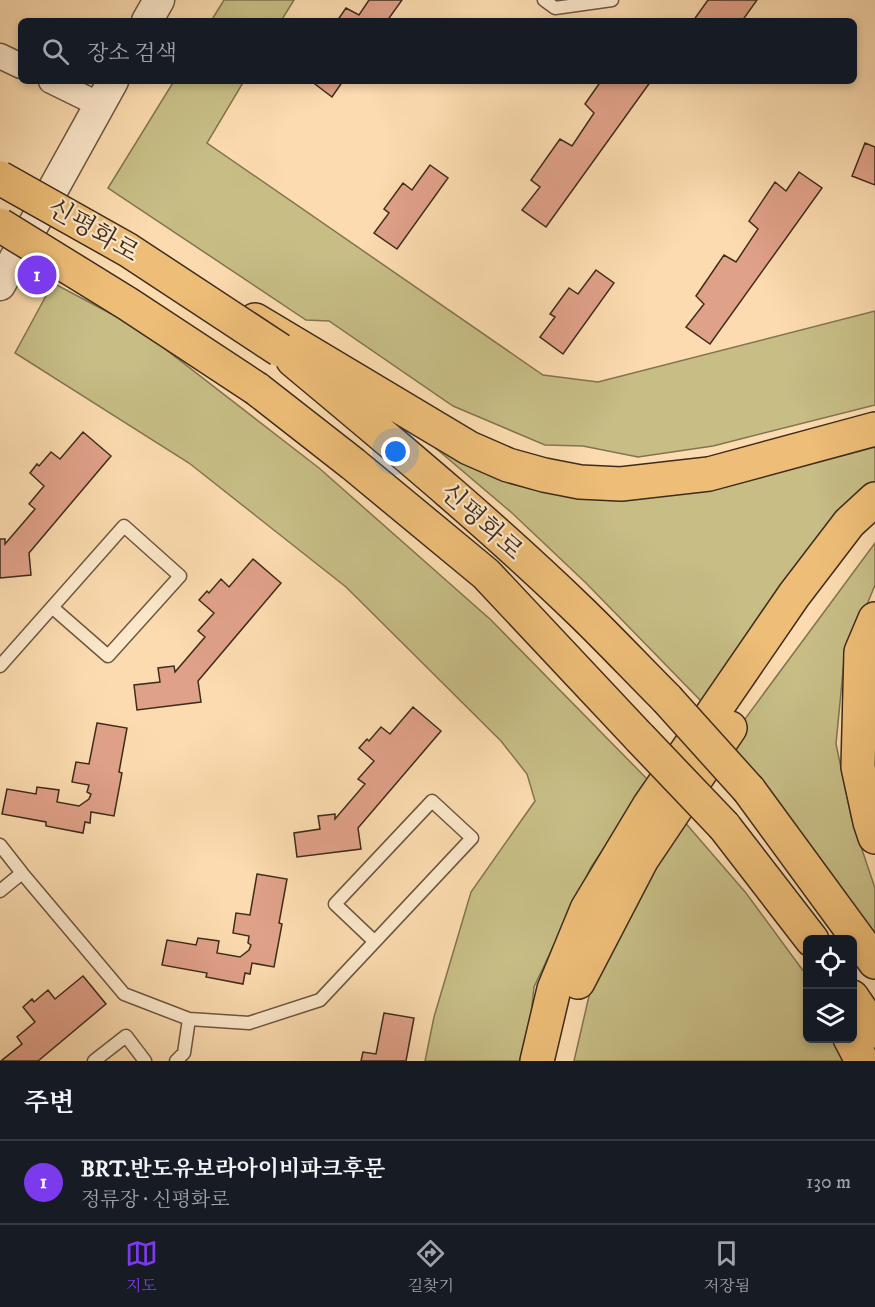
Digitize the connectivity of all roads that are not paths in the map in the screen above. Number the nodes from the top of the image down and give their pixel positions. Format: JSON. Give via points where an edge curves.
{"nodes":[{"id":1,"x":159,"y":0,"type":"edge"},
{"id":2,"x":544,"y":0,"type":"edge"},
{"id":3,"x":612,"y":0,"type":"edge"},
{"id":4,"x":149,"y":18,"type":"edge"},
{"id":5,"x":0,"y":56,"type":"edge"},
{"id":6,"x":18,"y":65,"type":"edge"},
{"id":7,"x":65,"y":84,"type":"edge"},
{"id":8,"x":106,"y":93,"type":"edge"},
{"id":9,"x":0,"y":178,"type":"edge"},
{"id":10,"x":0,"y":225,"type":"edge"},
{"id":11,"x":0,"y":285,"type":"edge"},
{"id":12,"x":284,"y":344,"type":"junction"},
{"id":13,"x":875,"y":429,"type":"edge"},
{"id":14,"x":875,"y":499,"type":"edge"},
{"id":15,"x":875,"y":530,"type":"edge"},
{"id":16,"x":53,"y":608,"type":"junction"},
{"id":17,"x":875,"y":619,"type":"edge"},
{"id":18,"x":0,"y":666,"type":"edge"},
{"id":19,"x":730,"y":834,"type":"junction"},
{"id":20,"x":875,"y":837,"type":"edge"},
{"id":21,"x":0,"y":845,"type":"edge"},
{"id":22,"x":22,"y":873,"type":"junction"},
{"id":23,"x":0,"y":891,"type":"edge"},
{"id":24,"x":809,"y":935,"type":"edge"},
{"id":25,"x":374,"y":941,"type":"junction"},
{"id":26,"x":803,"y":955,"type":"edge"},
{"id":27,"x":875,"y":962,"type":"edge"},
{"id":28,"x":857,"y":1004,"type":"edge"},
{"id":29,"x":189,"y":1020,"type":"junction"},
{"id":30,"x":875,"y":1031,"type":"edge"},
{"id":31,"x":853,"y":1043,"type":"edge"},
{"id":32,"x":93,"y":1061,"type":"edge"},
{"id":33,"x":145,"y":1061,"type":"edge"},
{"id":34,"x":176,"y":1061,"type":"edge"},
{"id":35,"x":537,"y":1061,"type":"edge"},
{"id":36,"x":556,"y":1061,"type":"edge"},
{"id":37,"x":862,"y":1061,"type":"edge"}],
"edges":[{"from":1,"to":4,"type":"street"},
{"from":2,"to":3,"type":"lane","via":[[555,8]]},
{"from":5,"to":6,"type":"street"},
{"from":7,"to":8,"type":"street"},
{"from":8,"to":11,"type":"street"},
{"from":9,"to":12,"type":"highway","name":"신평화로","bridge":true},
{"from":10,"to":19,"type":"highway","name":"신평화로","bridge":true,"via":[[257,389],[486,574]]},
{"from":12,"to":13,"type":"highway","via":[[469,448],[508,465],[580,482],[621,484],[709,474]]},
{"from":12,"to":27,"type":"highway","name":"신평화로","bridge":true,"via":[[580,612],[667,699],[749,790]]},
{"from":14,"to":35,"type":"highway","via":[[849,523],[794,595],[649,806],[599,888],[554,989]]},
{"from":15,"to":36,"type":"highway","via":[[810,610],[642,859],[572,995]]},
{"from":16,"to":16,"type":"lane","via":[[124,526],[180,576],[108,656]]},
{"from":16,"to":18,"type":"lane"},
{"from":17,"to":20,"type":"highway","via":[[861,652],[858,767]]},
{"from":19,"to":24,"type":"highway","name":"신평화로"},
{"from":19,"to":26,"type":"highway"},
{"from":21,"to":22,"type":"lane"},
{"from":22,"to":23,"type":"lane"},
{"from":22,"to":29,"type":"lane","via":[[124,994]]},
{"from":25,"to":25,"type":"lane","via":[[472,838],[432,801],[335,904]]},
{"from":25,"to":29,"type":"lane","via":[[320,1000],[249,1023]]},
{"from":28,"to":30,"type":"highway"},
{"from":29,"to":34,"type":"lane","via":[[184,1053]]},
{"from":31,"to":37,"type":"highway"},
{"from":32,"to":33,"type":"lane","via":[[126,1036]]}]}
